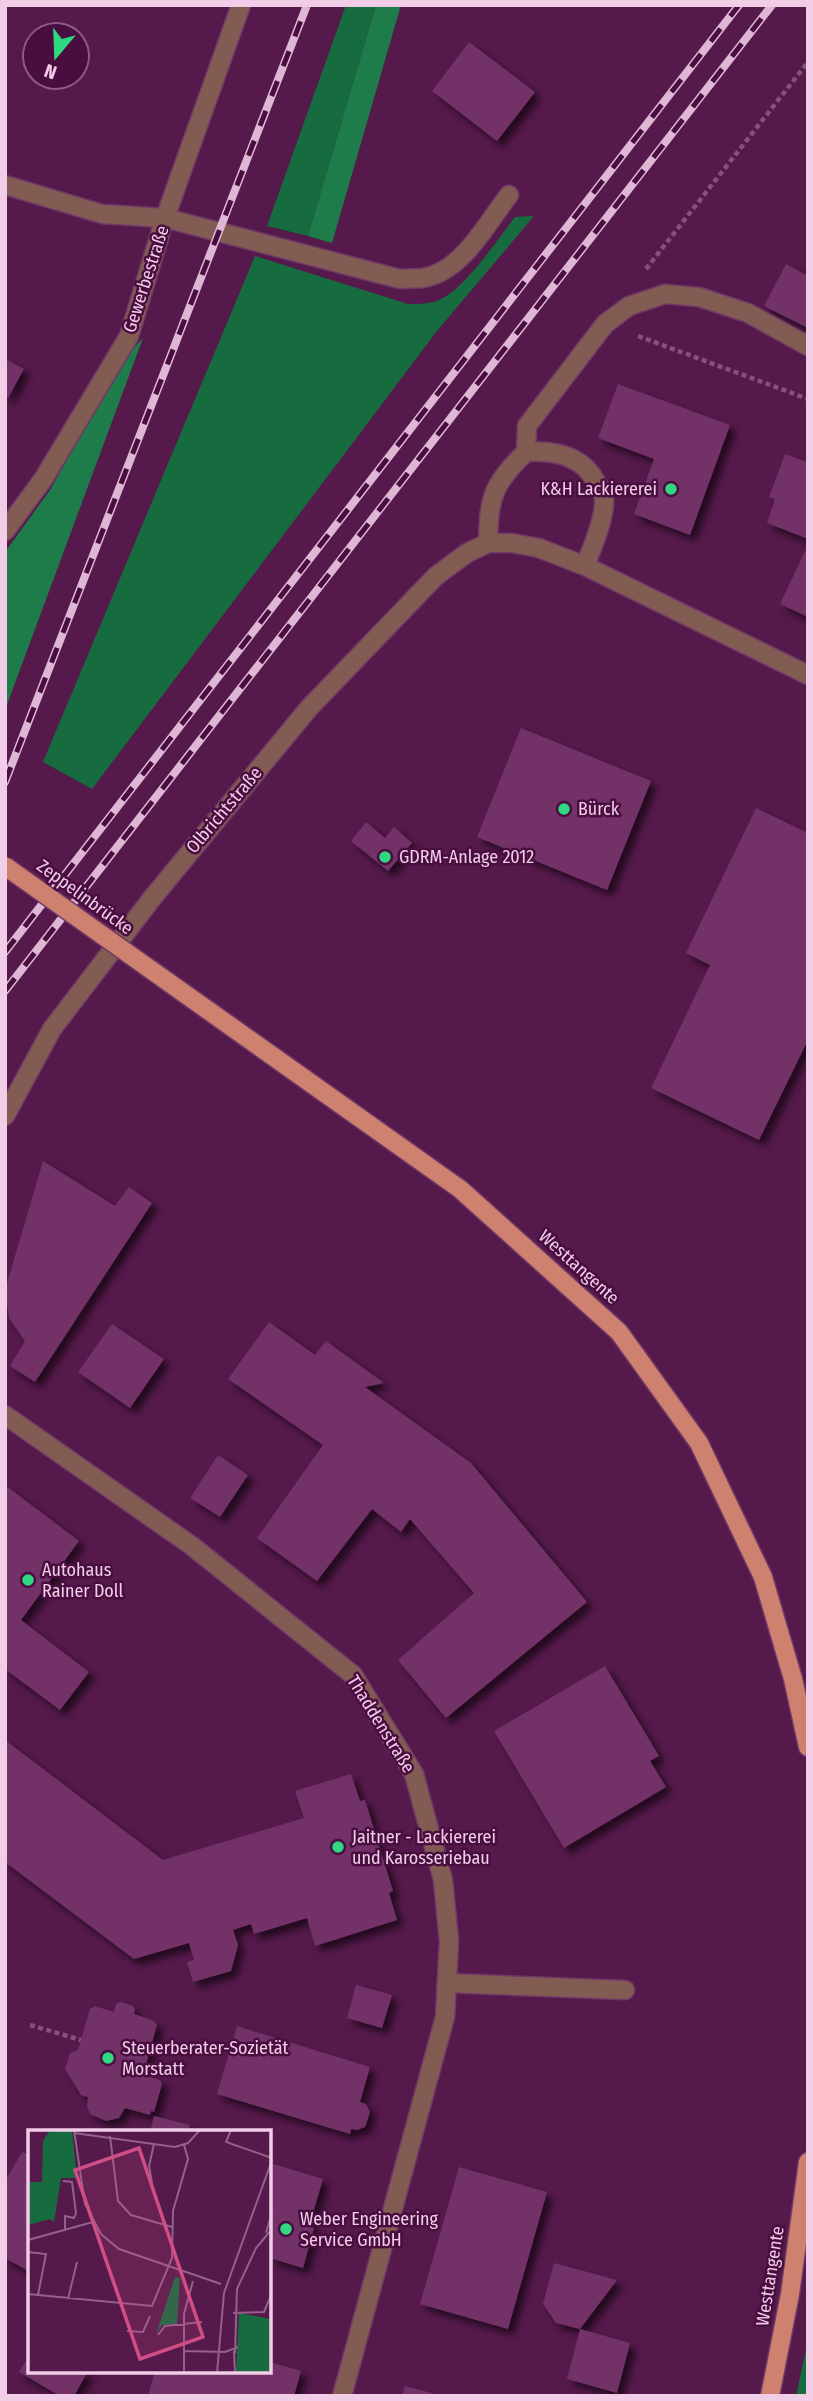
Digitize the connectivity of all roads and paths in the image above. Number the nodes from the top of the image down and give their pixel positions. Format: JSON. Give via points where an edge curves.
{"nodes":[{"id":1,"x":242,"y":5,"type":"edge"},
{"id":2,"x":808,"y":62,"type":"edge"},
{"id":3,"x":5,"y":185,"type":"edge"},
{"id":4,"x":509,"y":195,"type":"dead end"},
{"id":5,"x":165,"y":218,"type":"junction"},
{"id":6,"x":636,"y":276,"type":"dead end"},
{"id":7,"x":605,"y":324,"type":"junction"},
{"id":8,"x":808,"y":346,"type":"edge"},
{"id":9,"x":808,"y":399,"type":"edge"},
{"id":10,"x":526,"y":452,"type":"junction"},
{"id":11,"x":5,"y":531,"type":"edge"},
{"id":12,"x":488,"y":543,"type":"junction"},
{"id":13,"x":585,"y":566,"type":"junction"},
{"id":14,"x":808,"y":675,"type":"edge"},
{"id":15,"x":5,"y":866,"type":"edge"},
{"id":16,"x":140,"y":962,"type":"joint"},
{"id":17,"x":5,"y":1116,"type":"edge"},
{"id":18,"x":5,"y":1415,"type":"edge"},
{"id":19,"x":807,"y":1742,"type":"edge"},
{"id":20,"x":447,"y":1983,"type":"junction"},
{"id":21,"x":625,"y":1990,"type":"dead end"},
{"id":22,"x":30,"y":2025,"type":"dead end"},
{"id":23,"x":81,"y":2040,"type":"dead end"},
{"id":24,"x":808,"y":2162,"type":"edge"},
{"id":25,"x":342,"y":2396,"type":"edge"},
{"id":26,"x":770,"y":2396,"type":"edge"}],
"edges":[{"from":1,"to":5,"type":"street","name":"Gewerbestraße"},
{"from":2,"to":6,"type":"path"},
{"from":3,"to":5,"type":"street","via":[[102,214]]},
{"from":4,"to":5,"type":"street","via":[[463,255],[424,278],[400,279]]},
{"from":5,"to":11,"type":"street","name":"Gewerbestraße","via":[[129,336],[44,478]]},
{"from":7,"to":8,"type":"street","via":[[629,306],[665,294],[699,296],[748,313]]},
{"from":7,"to":9,"type":"path"},
{"from":7,"to":10,"type":"street","via":[[527,426]]},
{"from":10,"to":12,"type":"street","via":[[505,472],[494,491]]},
{"from":10,"to":13,"type":"street","via":[[545,451],[582,463],[604,496],[599,532]]},
{"from":12,"to":13,"type":"street","via":[[539,548]]},
{"from":12,"to":17,"type":"street","name":"Olbrichtstraße","via":[[436,576],[309,708],[52,1028]]},
{"from":13,"to":14,"type":"street"},
{"from":15,"to":16,"type":"main road","name":"Zeppelinbrücke","bridge":true},
{"from":16,"to":19,"type":"main road","name":"Westtangente","via":[[460,1189],[620,1332],[699,1443],[763,1577]]},
{"from":18,"to":20,"type":"street","name":"Thaddenstraße","via":[[192,1546],[353,1675],[414,1774],[443,1880],[449,1941]]},
{"from":20,"to":21,"type":"street"},
{"from":20,"to":25,"type":"street","name":"Thaddenstraße","via":[[445,2017]]},
{"from":22,"to":23,"type":"path"},
{"from":24,"to":26,"type":"main road","name":"Westtangente"}]}
